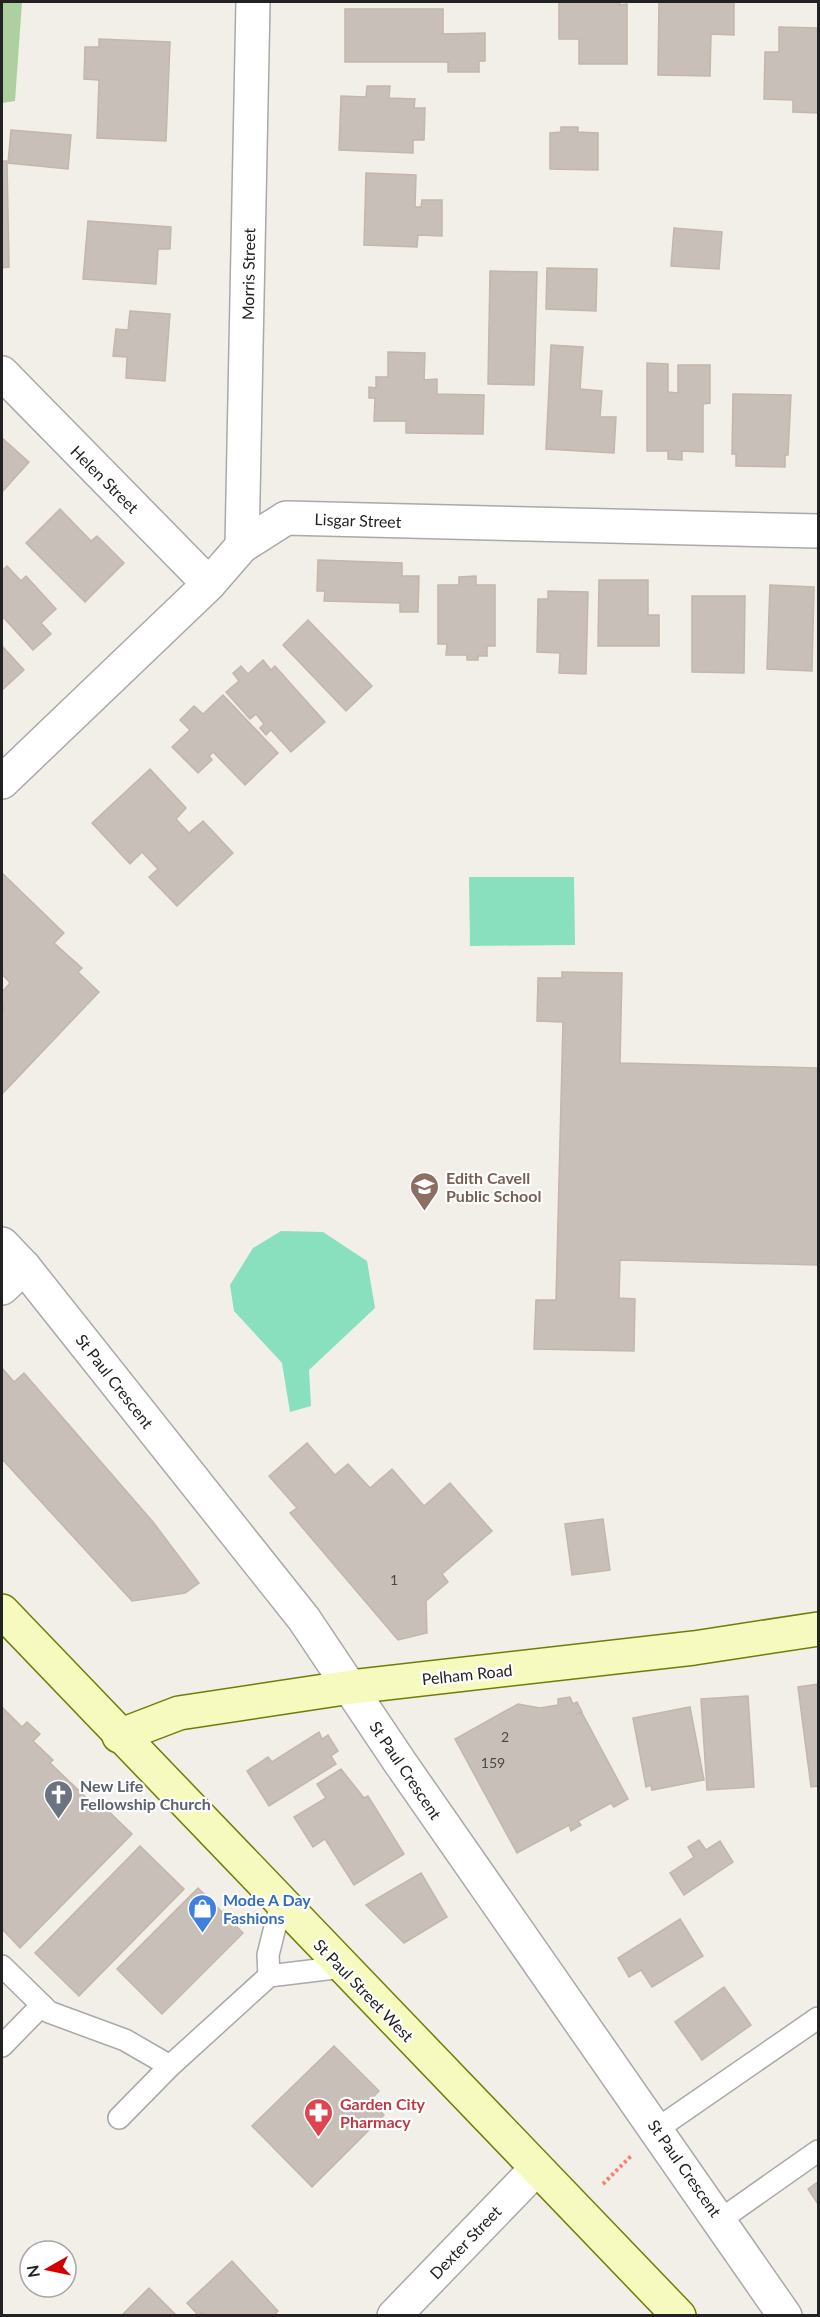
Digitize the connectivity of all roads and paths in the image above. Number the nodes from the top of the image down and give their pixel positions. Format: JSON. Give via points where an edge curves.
{"nodes":[{"id":1,"x":253,"y":2,"type":"edge"},
{"id":2,"x":2,"y":374,"type":"edge"},
{"id":3,"x":819,"y":531,"type":"edge"},
{"id":4,"x":242,"y":546,"type":"junction"},
{"id":5,"x":209,"y":584,"type":"junction"},
{"id":6,"x":2,"y":782,"type":"edge"},
{"id":7,"x":2,"y":1244,"type":"edge"},
{"id":8,"x":13,"y":1278,"type":"edge"},
{"id":9,"x":2,"y":1611,"type":"edge"},
{"id":10,"x":819,"y":1629,"type":"edge"},
{"id":11,"x":351,"y":1687,"type":"junction"},
{"id":12,"x":119,"y":1736,"type":"junction"},
{"id":13,"x":281,"y":1903,"type":"junction"},
{"id":14,"x":2,"y":1966,"type":"edge"},
{"id":15,"x":343,"y":1967,"type":"junction"},
{"id":16,"x":268,"y":1976,"type":"junction"},
{"id":17,"x":42,"y":2005,"type":"junction"},
{"id":18,"x":819,"y":2018,"type":"edge"},
{"id":19,"x":2,"y":2046,"type":"edge"},
{"id":20,"x":170,"y":2066,"type":"junction"},
{"id":21,"x":119,"y":2118,"type":"dead end"},
{"id":22,"x":657,"y":2129,"type":"junction"},
{"id":23,"x":819,"y":2151,"type":"edge"},
{"id":24,"x":536,"y":2169,"type":"junction"},
{"id":25,"x":577,"y":2211,"type":"junction"},
{"id":26,"x":720,"y":2220,"type":"junction"},
{"id":27,"x":394,"y":2316,"type":"edge"},
{"id":28,"x":679,"y":2316,"type":"edge"},
{"id":29,"x":785,"y":2316,"type":"edge"}],
"edges":[{"from":1,"to":4,"type":"street","name":"Morris Street"},
{"from":2,"to":5,"type":"street","name":"Helen Street"},
{"from":3,"to":4,"type":"street","name":"Lisgar Street","via":[[286,518]]},
{"from":4,"to":5,"type":"street","name":"Lisgar Street"},
{"from":5,"to":6,"type":"street","name":"Lisgar Street"},
{"from":7,"to":8,"type":"street","name":"St Paul Crescent"},
{"from":8,"to":11,"type":"street","name":"St Paul Crescent","via":[[304,1619]]},
{"from":9,"to":12,"type":"main road","name":"St Paul Street West"},
{"from":10,"to":11,"type":"main road","name":"Pelham Road","via":[[694,1648]]},
{"from":11,"to":12,"type":"main road","name":"Pelham Road","via":[[179,1713]]},
{"from":11,"to":22,"type":"street","name":"St Paul Crescent"},
{"from":12,"to":13,"type":"main road","name":"St Paul Street West"},
{"from":13,"to":15,"type":"main road","name":"St Paul Street West"},
{"from":13,"to":16,"type":"lane","via":[[268,1955]]},
{"from":14,"to":17,"type":"lane"},
{"from":15,"to":16,"type":"lane"},
{"from":15,"to":24,"type":"main road","name":"St Paul Street West"},
{"from":16,"to":20,"type":"lane"},
{"from":17,"to":19,"type":"lane"},
{"from":17,"to":20,"type":"lane","via":[[49,2012],[125,2040]]},
{"from":18,"to":22,"type":"lane"},
{"from":20,"to":21,"type":"lane"},
{"from":22,"to":25,"type":"path"},
{"from":22,"to":26,"type":"street","name":"St Paul Crescent"},
{"from":23,"to":26,"type":"lane"},
{"from":24,"to":25,"type":"main road","name":"St Paul Street West"},
{"from":24,"to":27,"type":"street","name":"Dexter Street"},
{"from":25,"to":28,"type":"main road","name":"St Paul Street West"},
{"from":26,"to":29,"type":"street","name":"St Paul Crescent"}]}
